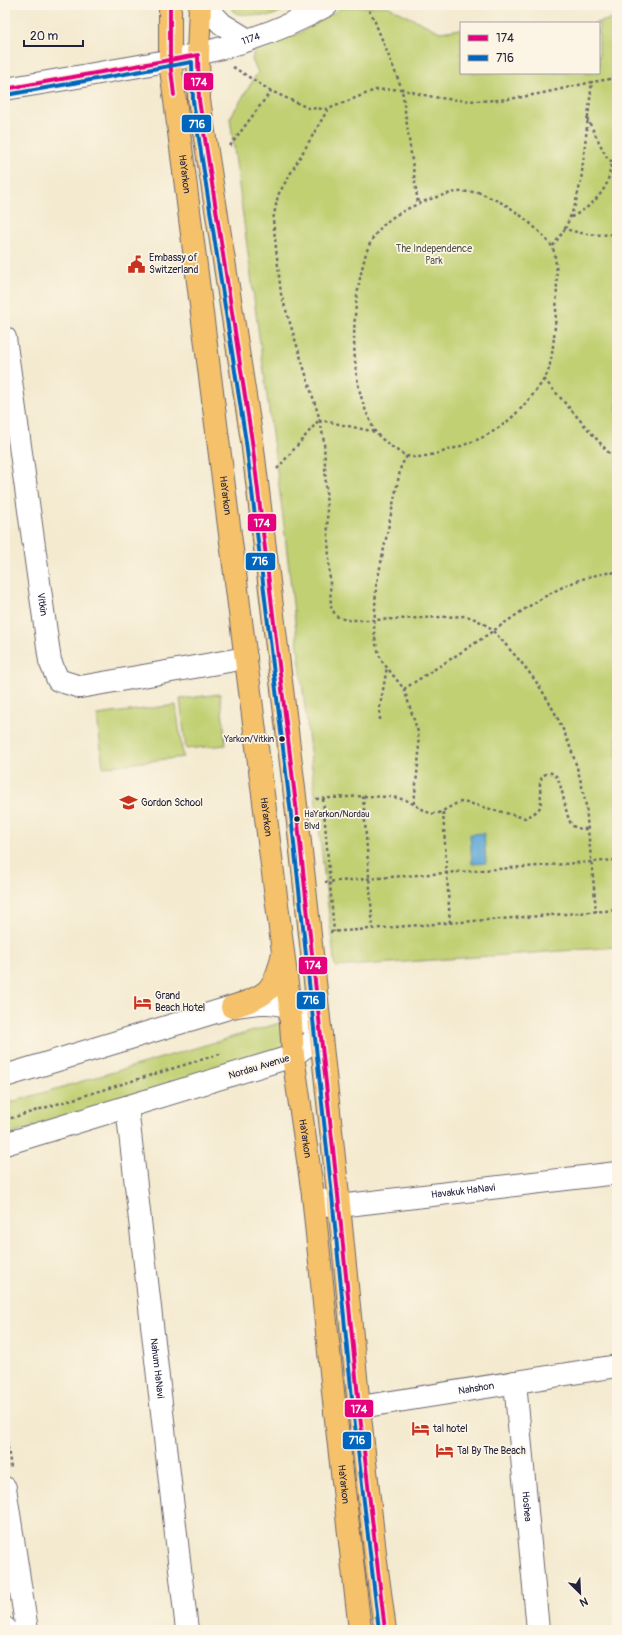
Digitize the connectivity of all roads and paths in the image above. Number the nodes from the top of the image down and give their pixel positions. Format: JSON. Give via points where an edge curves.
{"nodes":[{"id":1,"x":170,"y":5,"type":"edge"},
{"id":2,"x":200,"y":5,"type":"edge"},
{"id":3,"x":204,"y":5,"type":"edge"},
{"id":4,"x":327,"y":5,"type":"edge"},
{"id":5,"x":366,"y":5,"type":"edge"},
{"id":6,"x":248,"y":40,"type":"junction"},
{"id":7,"x":198,"y":55,"type":"junction"},
{"id":8,"x":170,"y":61,"type":"junction"},
{"id":9,"x":617,"y":78,"type":"edge"},
{"id":10,"x":252,"y":80,"type":"dead end"},
{"id":11,"x":592,"y":81,"type":"junction"},
{"id":12,"x":402,"y":88,"type":"junction"},
{"id":13,"x":5,"y":90,"type":"edge"},
{"id":14,"x":271,"y":91,"type":"junction"},
{"id":15,"x":328,"y":109,"type":"junction"},
{"id":16,"x":587,"y":118,"type":"junction"},
{"id":17,"x":230,"y":146,"type":"dead end"},
{"id":18,"x":418,"y":204,"type":"junction"},
{"id":19,"x":570,"y":217,"type":"junction"},
{"id":20,"x":565,"y":229,"type":"junction"},
{"id":21,"x":617,"y":233,"type":"edge"},
{"id":22,"x":553,"y":246,"type":"junction"},
{"id":23,"x":5,"y":338,"type":"edge"},
{"id":24,"x":544,"y":379,"type":"junction"},
{"id":25,"x":320,"y":420,"type":"junction"},
{"id":26,"x":376,"y":432,"type":"junction"},
{"id":27,"x":407,"y":456,"type":"junction"},
{"id":28,"x":617,"y":458,"type":"edge"},
{"id":29,"x":273,"y":475,"type":"dead end"},
{"id":30,"x":617,"y":572,"type":"edge"},
{"id":31,"x":374,"y":620,"type":"junction"},
{"id":32,"x":493,"y":631,"type":"junction"},
{"id":33,"x":246,"y":658,"type":"junction"},
{"id":34,"x":387,"y":666,"type":"junction"},
{"id":35,"x":404,"y":689,"type":"junction"},
{"id":36,"x":380,"y":720,"type":"dead end"},
{"id":37,"x":362,"y":796,"type":"junction"},
{"id":38,"x":323,"y":799,"type":"junction"},
{"id":39,"x":311,"y":800,"type":"dead end"},
{"id":40,"x":414,"y":804,"type":"junction"},
{"id":41,"x":443,"y":812,"type":"junction"},
{"id":42,"x":588,"y":829,"type":"junction"},
{"id":43,"x":617,"y":860,"type":"edge"},
{"id":44,"x":592,"y":862,"type":"junction"},
{"id":45,"x":447,"y":873,"type":"junction"},
{"id":46,"x":369,"y":879,"type":"junction"},
{"id":47,"x":330,"y":881,"type":"junction"},
{"id":48,"x":305,"y":883,"type":"junction"},
{"id":49,"x":617,"y":910,"type":"edge"},
{"id":50,"x":596,"y":912,"type":"junction"},
{"id":51,"x":450,"y":923,"type":"junction"},
{"id":52,"x":373,"y":929,"type":"junction"},
{"id":53,"x":327,"y":932,"type":"dead end"},
{"id":54,"x":334,"y":932,"type":"junction"},
{"id":55,"x":283,"y":952,"type":"junction"},
{"id":56,"x":232,"y":1007,"type":"junction"},
{"id":57,"x":290,"y":1007,"type":"junction"},
{"id":58,"x":321,"y":1035,"type":"junction"},
{"id":59,"x":231,"y":1051,"type":"dead end"},
{"id":60,"x":293,"y":1056,"type":"junction"},
{"id":61,"x":5,"y":1076,"type":"edge"},
{"id":62,"x":127,"y":1107,"type":"junction"},
{"id":63,"x":5,"y":1120,"type":"edge"},
{"id":64,"x":5,"y":1144,"type":"edge"},
{"id":65,"x":617,"y":1173,"type":"edge"},
{"id":66,"x":313,"y":1196,"type":"junction"},
{"id":67,"x":339,"y":1206,"type":"junction"},
{"id":68,"x":617,"y":1366,"type":"edge"},
{"id":69,"x":515,"y":1382,"type":"junction"},
{"id":70,"x":359,"y":1407,"type":"junction"},
{"id":71,"x":335,"y":1410,"type":"junction"},
{"id":72,"x":5,"y":1488,"type":"edge"},
{"id":73,"x":27,"y":1630,"type":"edge"},
{"id":74,"x":187,"y":1630,"type":"edge"},
{"id":75,"x":360,"y":1630,"type":"edge"},
{"id":76,"x":386,"y":1630,"type":"edge"},
{"id":77,"x":538,"y":1630,"type":"edge"}],
"edges":[{"from":1,"to":8,"type":"main road","name":"HaYarkon"},
{"from":2,"to":7,"type":"main road"},
{"from":3,"to":6,"type":"street","via":[[222,24]]},
{"from":4,"to":6,"type":"street","name":"1174","via":[[281,28]]},
{"from":5,"to":12,"type":"path"},
{"from":6,"to":7,"type":"street","name":"1174"},
{"from":7,"to":8,"type":"street","name":"1174"},
{"from":7,"to":48,"type":"main road","via":[[200,100],[252,441]]},
{"from":8,"to":13,"type":"street","name":"1174"},
{"from":8,"to":33,"type":"main road","name":"HaYarkon"},
{"from":9,"to":11,"type":"path"},
{"from":10,"to":14,"type":"path"},
{"from":11,"to":12,"type":"path","via":[[526,96],[477,101],[425,96]]},
{"from":11,"to":16,"type":"path"},
{"from":12,"to":15,"type":"path","via":[[375,90]]},
{"from":12,"to":18,"type":"path"},
{"from":14,"to":15,"type":"path","via":[[308,108]]},
{"from":14,"to":17,"type":"path"},
{"from":15,"to":25,"type":"path","via":[[278,195],[273,220],[281,294]]},
{"from":16,"to":19,"type":"path","via":[[581,180]]},
{"from":16,"to":19,"type":"path","via":[[606,156],[612,162],[606,184],[592,204]]},
{"from":18,"to":22,"type":"path","via":[[452,193],[478,192],[508,207]]},
{"from":18,"to":26,"type":"path","via":[[387,221],[375,236],[365,255],[359,287],[355,323],[356,371],[363,405]]},
{"from":19,"to":20,"type":"path"},
{"from":20,"to":21,"type":"path","via":[[602,236]]},
{"from":20,"to":22,"type":"path"},
{"from":22,"to":24,"type":"path","via":[[557,271],[556,326],[549,368]]},
{"from":23,"to":33,"type":"street","name":"Vitkin","via":[[50,661],[58,680],[80,687]]},
{"from":24,"to":27,"type":"path","via":[[516,414],[493,432],[468,444],[431,455]]},
{"from":24,"to":28,"type":"path","via":[[608,452]]},
{"from":25,"to":26,"type":"path"},
{"from":25,"to":29,"type":"path"},
{"from":25,"to":31,"type":"path","via":[[324,442],[331,607],[336,616],[346,620]]},
{"from":26,"to":27,"type":"path"},
{"from":27,"to":31,"type":"path","via":[[401,466],[376,588]]},
{"from":30,"to":32,"type":"path","via":[[601,573],[562,586]]},
{"from":31,"to":32,"type":"path","via":[[466,616],[479,619]]},
{"from":31,"to":34,"type":"path","via":[[376,644],[381,660]]},
{"from":32,"to":35,"type":"path"},
{"from":32,"to":42,"type":"path","via":[[540,685],[558,717],[579,776]]},
{"from":33,"to":55,"type":"main road","name":"HaYarkon"},
{"from":34,"to":35,"type":"path"},
{"from":34,"to":36,"type":"path"},
{"from":35,"to":40,"type":"path","via":[[418,732],[419,754]]},
{"from":37,"to":38,"type":"path"},
{"from":37,"to":40,"type":"path","via":[[392,797]]},
{"from":37,"to":46,"type":"path"},
{"from":38,"to":39,"type":"path"},
{"from":38,"to":47,"type":"path"},
{"from":40,"to":41,"type":"path","via":[[431,814]]},
{"from":41,"to":42,"type":"path","via":[[459,802],[468,802],[525,818],[539,810],[542,804],[539,787],[542,777],[553,773],[561,787],[571,825],[577,829]]},
{"from":41,"to":45,"type":"path"},
{"from":42,"to":44,"type":"path"},
{"from":43,"to":44,"type":"path"},
{"from":44,"to":45,"type":"path"},
{"from":44,"to":50,"type":"path"},
{"from":45,"to":46,"type":"path"},
{"from":45,"to":51,"type":"path"},
{"from":46,"to":47,"type":"path"},
{"from":46,"to":52,"type":"path"},
{"from":47,"to":48,"type":"path"},
{"from":47,"to":54,"type":"path"},
{"from":48,"to":58,"type":"main road"},
{"from":49,"to":50,"type":"path"},
{"from":50,"to":51,"type":"path"},
{"from":51,"to":52,"type":"path"},
{"from":52,"to":54,"type":"path"},
{"from":53,"to":54,"type":"path"},
{"from":55,"to":56,"type":"main road","via":[[278,973],[270,989],[258,998]]},
{"from":55,"to":57,"type":"main road","name":"HaYarkon"},
{"from":56,"to":57,"type":"street","via":[[273,1003]]},
{"from":56,"to":61,"type":"street"},
{"from":57,"to":58,"type":"street"},
{"from":57,"to":60,"type":"main road","name":"HaYarkon"},
{"from":58,"to":60,"type":"street","name":"Nordau Avenue"},
{"from":58,"to":67,"type":"main road"},
{"from":59,"to":63,"type":"path"},
{"from":60,"to":62,"type":"street","name":"Nordau Avenue"},
{"from":60,"to":66,"type":"main road","name":"HaYarkon"},
{"from":62,"to":64,"type":"street","name":"Nordau Avenue"},
{"from":62,"to":74,"type":"street","name":"Nahum HaNavi"},
{"from":65,"to":67,"type":"street","name":"Havakuk HaNavi"},
{"from":66,"to":67,"type":"street","name":"Havakuk HaNavi","via":[[329,1205]]},
{"from":66,"to":71,"type":"main road","name":"HaYarkon"},
{"from":67,"to":70,"type":"main road"},
{"from":68,"to":69,"type":"street","name":"Nahshon"},
{"from":69,"to":70,"type":"street","name":"Nahshon"},
{"from":69,"to":77,"type":"street","name":"Hoshea"},
{"from":70,"to":71,"type":"street","name":"Nahshon"},
{"from":70,"to":76,"type":"main road"},
{"from":71,"to":75,"type":"main road","name":"HaYarkon"},
{"from":72,"to":73,"type":"street"}]}
